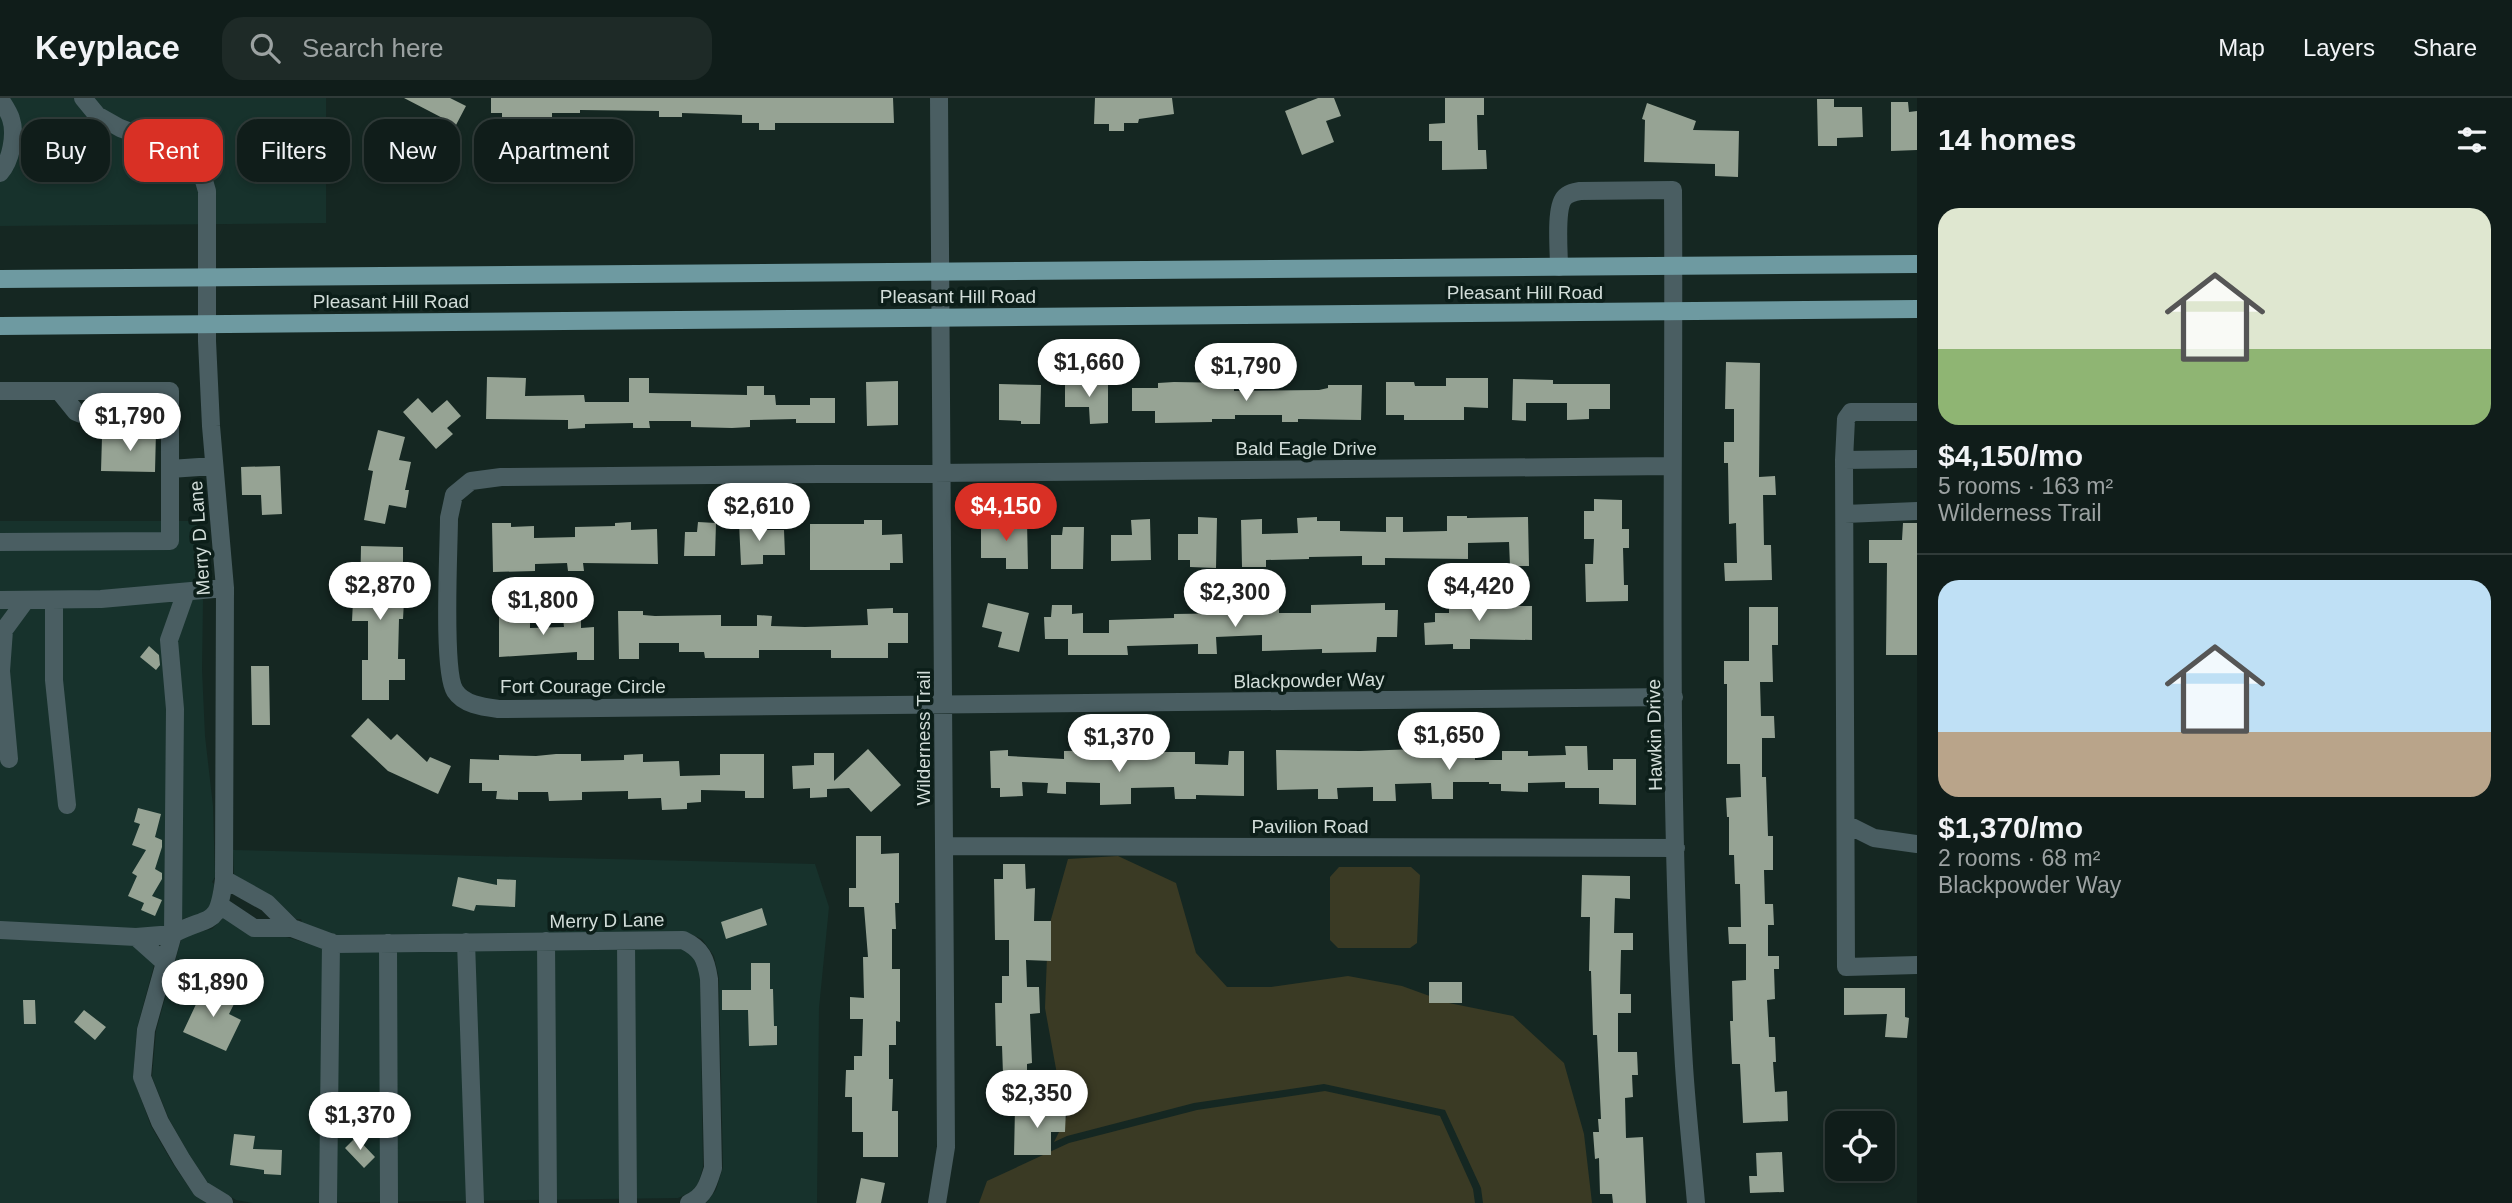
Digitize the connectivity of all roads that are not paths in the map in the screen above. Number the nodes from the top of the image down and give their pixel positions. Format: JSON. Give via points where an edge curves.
{"nodes":[{"id":1,"x":83,"y":98,"type":"edge"},
{"id":2,"x":939,"y":98,"type":"edge"},
{"id":3,"x":0,"y":99,"type":"edge"},
{"id":4,"x":0,"y":173,"type":"edge"},
{"id":5,"x":1917,"y":264,"type":"edge"},
{"id":6,"x":1674,"y":266,"type":"junction"},
{"id":7,"x":1559,"y":267,"type":"junction"},
{"id":8,"x":939,"y":271,"type":"junction"},
{"id":9,"x":206,"y":277,"type":"junction"},
{"id":10,"x":0,"y":279,"type":"edge"},
{"id":11,"x":1917,"y":309,"type":"edge"},
{"id":12,"x":1673,"y":311,"type":"junction"},
{"id":13,"x":941,"y":318,"type":"junction"},
{"id":14,"x":207,"y":324,"type":"junction"},
{"id":15,"x":0,"y":326,"type":"edge"},
{"id":16,"x":0,"y":391,"type":"edge"},
{"id":17,"x":58,"y":391,"type":"junction"},
{"id":18,"x":136,"y":391,"type":"junction"},
{"id":19,"x":1917,"y":412,"type":"edge"},
{"id":20,"x":1844,"y":460,"type":"junction"},
{"id":21,"x":1917,"y":460,"type":"edge"},
{"id":22,"x":214,"y":466,"type":"junction"},
{"id":23,"x":1672,"y":466,"type":"junction"},
{"id":24,"x":170,"y":470,"type":"junction"},
{"id":25,"x":941,"y":472,"type":"junction"},
{"id":26,"x":1917,"y":511,"type":"edge"},
{"id":27,"x":1845,"y":514,"type":"junction"},
{"id":28,"x":0,"y":542,"type":"edge"},
{"id":29,"x":225,"y":588,"type":"junction"},
{"id":30,"x":186,"y":592,"type":"junction"},
{"id":31,"x":0,"y":600,"type":"edge"},
{"id":32,"x":26,"y":600,"type":"junction"},
{"id":33,"x":54,"y":600,"type":"junction"},
{"id":34,"x":1674,"y":697,"type":"junction"},
{"id":35,"x":943,"y":705,"type":"junction"},
{"id":36,"x":9,"y":759,"type":"dead end"},
{"id":37,"x":68,"y":805,"type":"dead end"},
{"id":38,"x":1846,"y":824,"type":"junction"},
{"id":39,"x":1917,"y":844,"type":"edge"},
{"id":40,"x":944,"y":846,"type":"junction"},
{"id":41,"x":1676,"y":848,"type":"junction"},
{"id":42,"x":225,"y":879,"type":"junction"},
{"id":43,"x":221,"y":906,"type":"junction"},
{"id":44,"x":292,"y":928,"type":"junction"},
{"id":45,"x":0,"y":930,"type":"edge"},
{"id":46,"x":173,"y":934,"type":"junction"},
{"id":47,"x":136,"y":937,"type":"junction"},
{"id":48,"x":626,"y":940,"type":"junction"},
{"id":49,"x":331,"y":942,"type":"junction"},
{"id":50,"x":466,"y":942,"type":"junction"},
{"id":51,"x":546,"y":942,"type":"junction"},
{"id":52,"x":388,"y":943,"type":"junction"},
{"id":53,"x":164,"y":962,"type":"junction"},
{"id":54,"x":1917,"y":965,"type":"edge"},
{"id":55,"x":224,"y":1203,"type":"edge"},
{"id":56,"x":328,"y":1203,"type":"edge"},
{"id":57,"x":389,"y":1203,"type":"edge"},
{"id":58,"x":475,"y":1203,"type":"edge"},
{"id":59,"x":548,"y":1203,"type":"edge"},
{"id":60,"x":628,"y":1203,"type":"edge"},
{"id":61,"x":689,"y":1203,"type":"edge"},
{"id":62,"x":937,"y":1203,"type":"edge"},
{"id":63,"x":1696,"y":1203,"type":"edge"}],
"edges":[{"from":1,"to":9,"type":"street","name":"Merry D Lane","via":[[97,115],[120,128],[181,150],[202,174],[207,191]]},
{"from":2,"to":8,"type":"street","name":"Wilderness Trail"},
{"from":3,"to":4,"type":"street","via":[[11,118],[13,134]]},
{"from":5,"to":6,"type":"main road","name":"Pleasant Hill Road"},
{"from":6,"to":7,"type":"main road","name":"Pleasant Hill Road"},
{"from":6,"to":7,"type":"street","name":"Hawkin Drive","via":[[1673,190],[1580,191],[1563,198]]},
{"from":6,"to":12,"type":"street","name":"Hawkin Drive"},
{"from":7,"to":8,"type":"main road","name":"Pleasant Hill Road"},
{"from":8,"to":9,"type":"main road","name":"Pleasant Hill Road"},
{"from":8,"to":13,"type":"street","name":"Wilderness Trail"},
{"from":9,"to":10,"type":"main road","name":"Pleasant Hill Road"},
{"from":9,"to":14,"type":"street","name":"Merry D Lane"},
{"from":11,"to":12,"type":"main road","name":"Pleasant Hill Road"},
{"from":12,"to":13,"type":"main road","name":"Pleasant Hill Road"},
{"from":12,"to":23,"type":"street","name":"Hawkin Drive"},
{"from":13,"to":14,"type":"main road","name":"Pleasant Hill Road"},
{"from":13,"to":25,"type":"street","name":"Wilderness Trail"},
{"from":14,"to":15,"type":"main road","name":"Pleasant Hill Road"},
{"from":14,"to":22,"type":"street","name":"Merry D Lane"},
{"from":16,"to":17,"type":"street"},
{"from":17,"to":18,"type":"street"},
{"from":17,"to":18,"type":"street","via":[[76,412],[91,418],[122,412]]},
{"from":18,"to":24,"type":"street","via":[[170,391]]},
{"from":19,"to":20,"type":"street","via":[[1851,412],[1846,419]]},
{"from":20,"to":21,"type":"street"},
{"from":20,"to":27,"type":"street"},
{"from":22,"to":24,"type":"street"},
{"from":22,"to":29,"type":"street","name":"Merry D Lane"},
{"from":23,"to":25,"type":"street","name":"Bald Eagle Drive"},
{"from":23,"to":34,"type":"street","name":"Hawkin Drive"},
{"from":24,"to":28,"type":"street","via":[[170,541]]},
{"from":25,"to":35,"type":"street","name":"Wilderness Trail"},
{"from":25,"to":35,"type":"street","name":"Fort Courage Circle","via":[[471,481],[454,495],[449,518],[448,667],[455,692],[473,705],[499,709]]},
{"from":26,"to":27,"type":"street"},
{"from":27,"to":38,"type":"street"},
{"from":29,"to":30,"type":"street"},
{"from":29,"to":42,"type":"street","name":"Merry D Lane"},
{"from":30,"to":33,"type":"street"},
{"from":30,"to":46,"type":"street","via":[[169,640],[175,709]]},
{"from":31,"to":32,"type":"street"},
{"from":32,"to":33,"type":"street"},
{"from":32,"to":36,"type":"street","via":[[4,630],[1,671]]},
{"from":33,"to":37,"type":"street","via":[[54,680]]},
{"from":34,"to":35,"type":"street","name":"Blackpowder Way"},
{"from":34,"to":41,"type":"street","name":"Hawkin Drive"},
{"from":35,"to":40,"type":"street","name":"Wilderness Trail"},
{"from":38,"to":39,"type":"street","via":[[1874,838]]},
{"from":38,"to":54,"type":"street","via":[[1846,968]]},
{"from":40,"to":41,"type":"street","name":"Pavilion Road"},
{"from":40,"to":62,"type":"street","name":"Wilderness Trail","via":[[946,1147]]},
{"from":41,"to":63,"type":"street","name":"Hawkin Drive","via":[[1684,1068]]},
{"from":42,"to":43,"type":"street","name":"Merry D Lane"},
{"from":42,"to":44,"type":"street","name":"Merry D Lane","via":[[267,903]]},
{"from":43,"to":44,"type":"street","name":"Merry D Lane","via":[[254,928]]},
{"from":43,"to":46,"type":"street","via":[[209,921]]},
{"from":44,"to":49,"type":"street","name":"Merry D Lane"},
{"from":45,"to":47,"type":"street"},
{"from":46,"to":47,"type":"street"},
{"from":46,"to":53,"type":"street"},
{"from":47,"to":53,"type":"street"},
{"from":48,"to":51,"type":"street","name":"Merry D Lane"},
{"from":48,"to":60,"type":"street"},
{"from":48,"to":61,"type":"street","name":"Merry D Lane","via":[[683,940],[697,947],[706,960],[713,1168],[707,1188]]},
{"from":49,"to":52,"type":"street","name":"Merry D Lane"},
{"from":49,"to":56,"type":"street"},
{"from":50,"to":51,"type":"street","name":"Merry D Lane"},
{"from":50,"to":52,"type":"street","name":"Merry D Lane"},
{"from":50,"to":58,"type":"street"},
{"from":51,"to":59,"type":"street"},
{"from":52,"to":57,"type":"street"},
{"from":53,"to":55,"type":"street","via":[[146,1030],[142,1077],[182,1160],[201,1189]]}]}
